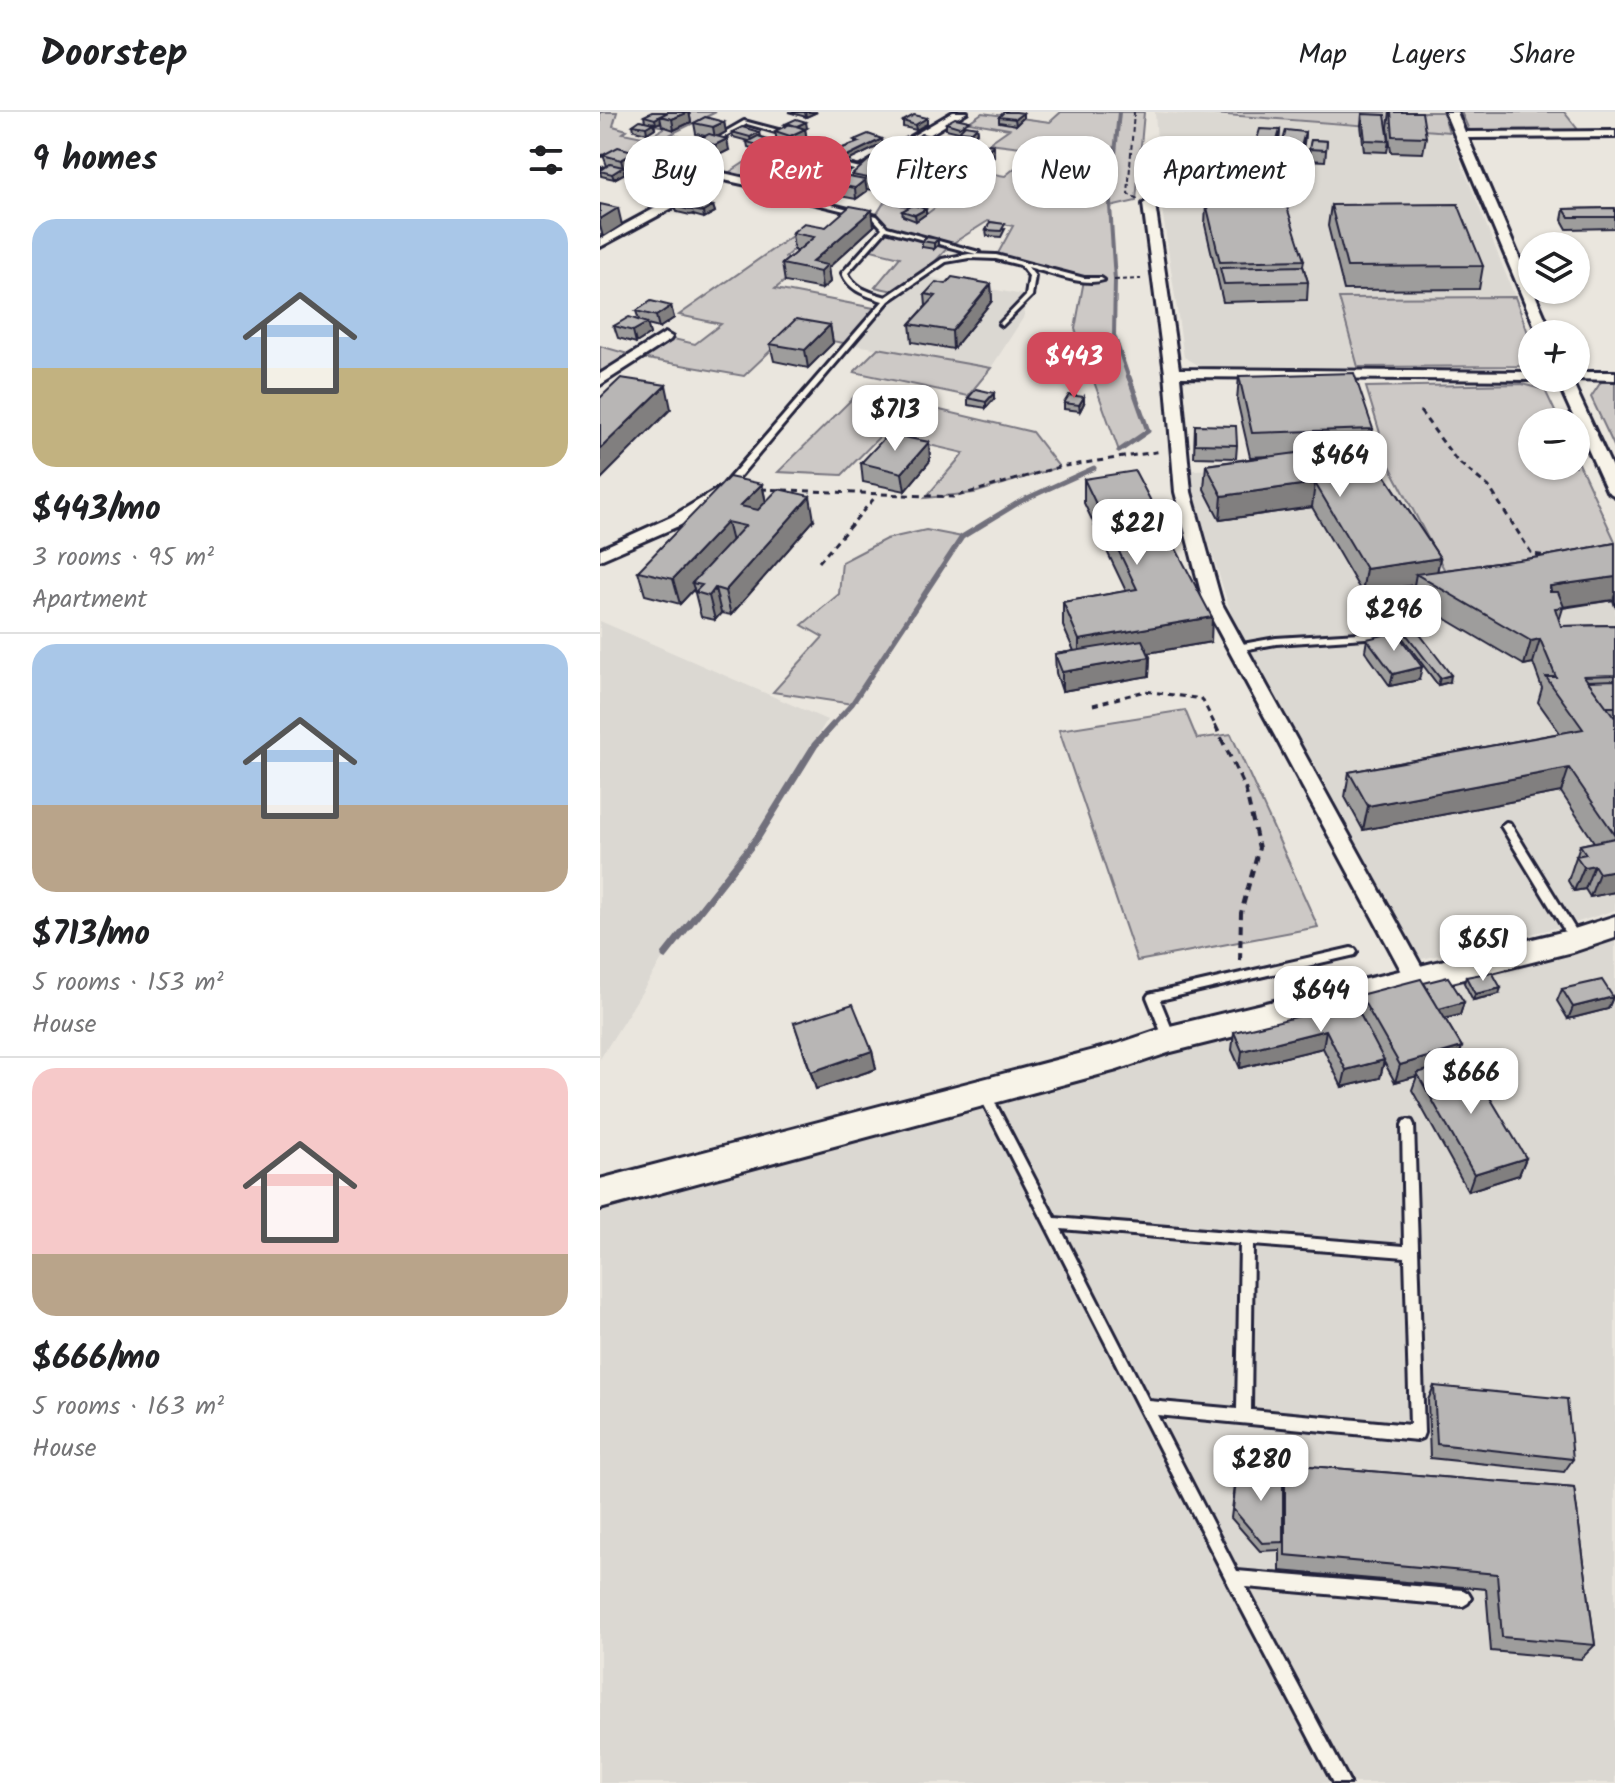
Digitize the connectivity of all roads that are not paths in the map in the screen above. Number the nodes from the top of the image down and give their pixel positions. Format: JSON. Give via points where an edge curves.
{"nodes":[{"id":1,"x":961,"y":112,"type":"edge"},
{"id":2,"x":1451,"y":112,"type":"edge"},
{"id":3,"x":779,"y":131,"type":"edge"},
{"id":4,"x":1615,"y":134,"type":"edge"},
{"id":5,"x":1461,"y":135,"type":"junction"},
{"id":6,"x":721,"y":136,"type":"edge"},
{"id":7,"x":624,"y":160,"type":"edge"},
{"id":8,"x":600,"y":162,"type":"edge"},
{"id":9,"x":851,"y":167,"type":"edge"},
{"id":10,"x":862,"y":170,"type":"junction"},
{"id":11,"x":725,"y":175,"type":"joint"},
{"id":12,"x":851,"y":177,"type":"edge"},
{"id":13,"x":740,"y":179,"type":"edge"},
{"id":14,"x":838,"y":208,"type":"edge"},
{"id":15,"x":1150,"y":208,"type":"edge"},
{"id":16,"x":885,"y":228,"type":"junction"},
{"id":17,"x":600,"y":243,"type":"edge"},
{"id":18,"x":996,"y":257,"type":"junction"},
{"id":19,"x":1021,"y":264,"type":"junction"},
{"id":20,"x":1101,"y":280,"type":"road end"},
{"id":21,"x":887,"y":300,"type":"junction"},
{"id":22,"x":1539,"y":320,"type":"edge"},
{"id":23,"x":1002,"y":324,"type":"dead end"},
{"id":24,"x":665,"y":337,"type":"dead end"},
{"id":25,"x":1172,"y":373,"type":"junction"},
{"id":26,"x":1518,"y":376,"type":"edge"},
{"id":27,"x":1590,"y":376,"type":"edge"},
{"id":28,"x":1615,"y":376,"type":"edge"},
{"id":29,"x":600,"y":381,"type":"edge"},
{"id":30,"x":1569,"y":392,"type":"edge"},
{"id":31,"x":726,"y":487,"type":"joint"},
{"id":32,"x":1615,"y":491,"type":"edge"},
{"id":33,"x":600,"y":555,"type":"edge"},
{"id":34,"x":1392,"y":634,"type":"edge"},
{"id":35,"x":1237,"y":648,"type":"junction"},
{"id":36,"x":1506,"y":826,"type":"dead end"},
{"id":37,"x":1615,"y":927,"type":"edge"},
{"id":38,"x":1576,"y":940,"type":"junction"},
{"id":39,"x":1351,"y":952,"type":"dead end"},
{"id":40,"x":1416,"y":977,"type":"junction"},
{"id":41,"x":1170,"y":1039,"type":"junction"},
{"id":42,"x":983,"y":1092,"type":"junction"},
{"id":43,"x":1408,"y":1125,"type":"dead end"},
{"id":44,"x":600,"y":1194,"type":"edge"},
{"id":45,"x":1051,"y":1223,"type":"junction"},
{"id":46,"x":1247,"y":1239,"type":"junction"},
{"id":47,"x":1411,"y":1252,"type":"junction"},
{"id":48,"x":1145,"y":1407,"type":"junction"},
{"id":49,"x":1244,"y":1416,"type":"junction"},
{"id":50,"x":1233,"y":1578,"type":"junction"},
{"id":51,"x":1463,"y":1598,"type":"dead end"},
{"id":52,"x":1342,"y":1783,"type":"edge"}],
"edges":[{"from":1,"to":10,"type":"street"},
{"from":2,"to":5,"type":"street"},
{"from":3,"to":6,"type":"lane","via":[[746,122]]},
{"from":4,"to":5,"type":"street"},
{"from":5,"to":22,"type":"street"},
{"from":7,"to":8,"type":"street"},
{"from":9,"to":10,"type":"lane"},
{"from":10,"to":12,"type":"street"},
{"from":11,"to":13,"type":"street"},
{"from":11,"to":17,"type":"street"},
{"from":14,"to":16,"type":"lane","via":[[875,217]]},
{"from":15,"to":25,"type":"street"},
{"from":16,"to":18,"type":"lane"},
{"from":16,"to":21,"type":"lane","via":[[845,273],[853,287]]},
{"from":18,"to":19,"type":"lane"},
{"from":18,"to":21,"type":"lane","via":[[944,260]]},
{"from":19,"to":20,"type":"lane"},
{"from":19,"to":23,"type":"lane","via":[[1032,276],[1029,296]]},
{"from":21,"to":31,"type":"lane"},
{"from":24,"to":29,"type":"street"},
{"from":25,"to":26,"type":"street"},
{"from":25,"to":35,"type":"street","via":[[1183,492],[1213,604]]},
{"from":27,"to":28,"type":"street"},
{"from":30,"to":32,"type":"street"},
{"from":31,"to":33,"type":"street","via":[[661,529]]},
{"from":34,"to":35,"type":"lane"},
{"from":35,"to":40,"type":"street"},
{"from":36,"to":38,"type":"lane"},
{"from":37,"to":38,"type":"street"},
{"from":38,"to":40,"type":"street"},
{"from":39,"to":41,"type":"lane","via":[[1153,997]]},
{"from":40,"to":41,"type":"street"},
{"from":41,"to":42,"type":"street"},
{"from":42,"to":44,"type":"street"},
{"from":42,"to":45,"type":"lane"},
{"from":43,"to":47,"type":"lane"},
{"from":45,"to":46,"type":"lane"},
{"from":45,"to":48,"type":"lane"},
{"from":46,"to":47,"type":"lane"},
{"from":46,"to":49,"type":"lane"},
{"from":47,"to":49,"type":"lane","via":[[1417,1433]]},
{"from":48,"to":49,"type":"lane"},
{"from":48,"to":50,"type":"lane"},
{"from":50,"to":51,"type":"lane"},
{"from":50,"to":52,"type":"lane"}]}
